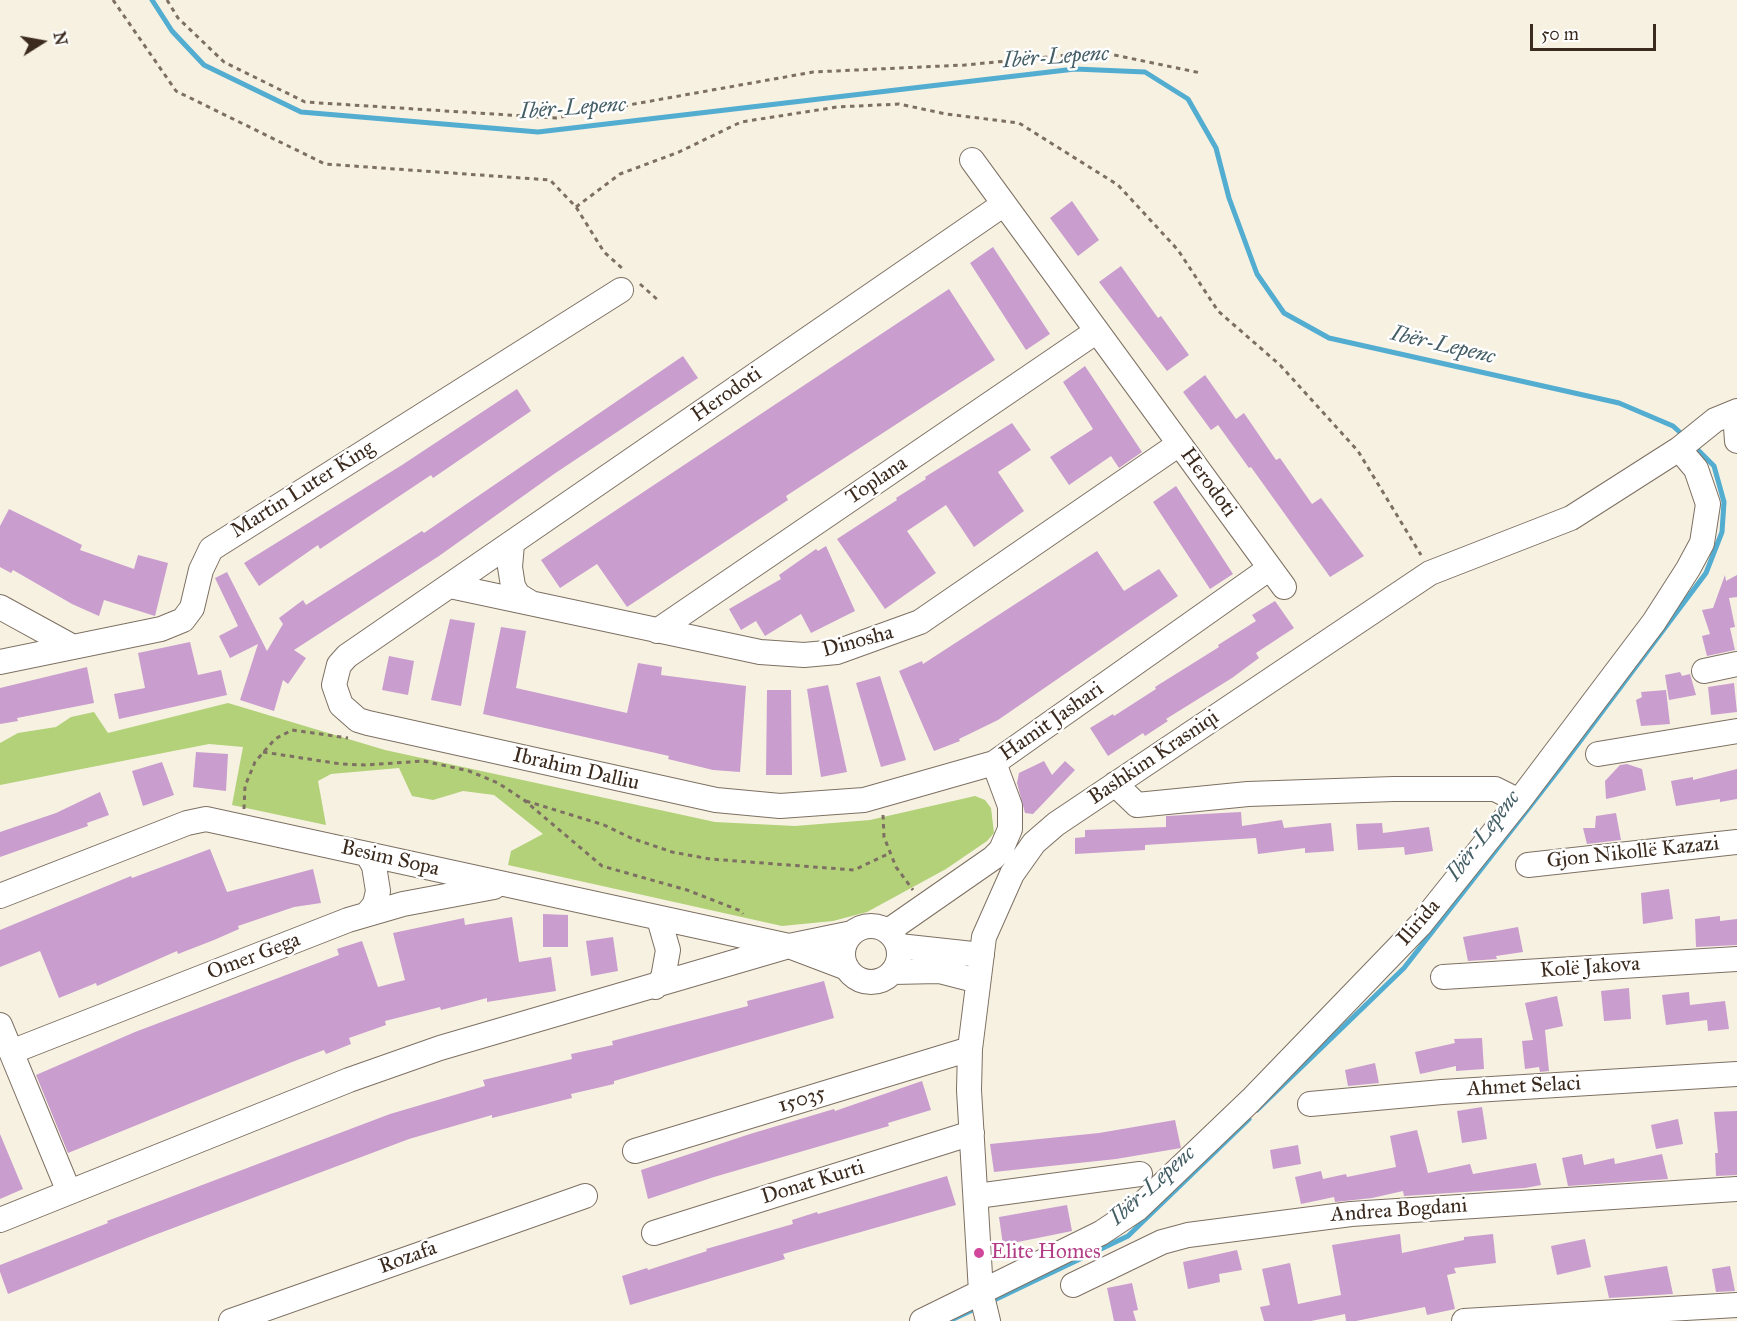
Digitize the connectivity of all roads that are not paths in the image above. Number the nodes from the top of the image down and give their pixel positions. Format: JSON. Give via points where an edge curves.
{"nodes":[{"id":1,"x":972,"y":160,"type":"dead end"},
{"id":2,"x":1004,"y":204,"type":"junction"},
{"id":3,"x":628,"y":281,"type":"road end"},
{"id":4,"x":1097,"y":331,"type":"junction"},
{"id":5,"x":1736,"y":412,"type":"edge"},
{"id":6,"x":1737,"y":441,"type":"edge"},
{"id":7,"x":1179,"y":444,"type":"junction"},
{"id":8,"x":1679,"y":449,"type":"junction"},
{"id":9,"x":512,"y":543,"type":"junction"},
{"id":10,"x":1277,"y":578,"type":"joint"},
{"id":11,"x":450,"y":586,"type":"junction"},
{"id":12,"x":531,"y":603,"type":"junction"},
{"id":13,"x":0,"y":607,"type":"edge"},
{"id":14,"x":657,"y":631,"type":"junction"},
{"id":15,"x":74,"y":647,"type":"junction"},
{"id":16,"x":0,"y":662,"type":"edge"},
{"id":17,"x":1737,"y":664,"type":"edge"},
{"id":18,"x":1704,"y":671,"type":"dead end"},
{"id":19,"x":1737,"y":731,"type":"edge"},
{"id":20,"x":1598,"y":753,"type":"dead end"},
{"id":21,"x":994,"y":764,"type":"junction"},
{"id":22,"x":1115,"y":784,"type":"junction"},
{"id":23,"x":1519,"y":801,"type":"junction"},
{"id":24,"x":1737,"y":842,"type":"edge"},
{"id":25,"x":367,"y":854,"type":"junction"},
{"id":26,"x":1528,"y":865,"type":"dead end"},
{"id":27,"x":505,"y":885,"type":"junction"},
{"id":28,"x":0,"y":896,"type":"edge"},
{"id":29,"x":367,"y":914,"type":"junction"},
{"id":30,"x":659,"y":919,"type":"junction"},
{"id":31,"x":852,"y":933,"type":"junction"},
{"id":32,"x":893,"y":938,"type":"junction"},
{"id":33,"x":789,"y":946,"type":"junction"},
{"id":34,"x":982,"y":955,"type":"junction"},
{"id":35,"x":1737,"y":959,"type":"edge"},
{"id":36,"x":847,"y":968,"type":"junction"},
{"id":37,"x":893,"y":972,"type":"junction"},
{"id":38,"x":1443,"y":977,"type":"dead end"},
{"id":39,"x":978,"y":981,"type":"junction"},
{"id":40,"x":655,"y":987,"type":"junction"},
{"id":41,"x":0,"y":1025,"type":"edge"},
{"id":42,"x":970,"y":1049,"type":"junction"},
{"id":43,"x":11,"y":1052,"type":"junction"},
{"id":44,"x":1737,"y":1074,"type":"edge"},
{"id":45,"x":1310,"y":1104,"type":"dead end"},
{"id":46,"x":972,"y":1134,"type":"junction"},
{"id":47,"x":635,"y":1151,"type":"dead end"},
{"id":48,"x":1140,"y":1174,"type":"dead end"},
{"id":49,"x":1737,"y":1189,"type":"edge"},
{"id":50,"x":69,"y":1192,"type":"junction"},
{"id":51,"x":585,"y":1196,"type":"dead end"},
{"id":52,"x":977,"y":1196,"type":"junction"},
{"id":53,"x":0,"y":1220,"type":"edge"},
{"id":54,"x":654,"y":1233,"type":"dead end"},
{"id":55,"x":1073,"y":1285,"type":"dead end"},
{"id":56,"x":981,"y":1292,"type":"junction"},
{"id":57,"x":1737,"y":1305,"type":"edge"},
{"id":58,"x":988,"y":1320,"type":"edge"},
{"id":59,"x":231,"y":1321,"type":"edge"},
{"id":60,"x":922,"y":1321,"type":"edge"},
{"id":61,"x":1464,"y":1321,"type":"edge"}],
"edges":[{"from":1,"to":2,"type":"street","name":"Herodoti"},
{"from":2,"to":4,"type":"street","name":"Herodoti"},
{"from":2,"to":9,"type":"street","name":"Herodoti"},
{"from":3,"to":15,"type":"street","name":"Martin Luter King","via":[[211,549],[201,570],[192,608],[183,620],[161,629]]},
{"from":4,"to":7,"type":"street","name":"Herodoti"},
{"from":4,"to":14,"type":"street","name":"Toplana"},
{"from":5,"to":6,"type":"street"},
{"from":5,"to":8,"type":"street","via":[[1715,420]]},
{"from":7,"to":10,"type":"street","name":"Herodoti"},
{"from":7,"to":14,"type":"street","name":"Dinosha","via":[[937,612],[872,642],[837,652],[804,655],[760,652]]},
{"from":8,"to":22,"type":"street","name":"Bashkim Krasniqi","via":[[1571,518],[1430,573]]},
{"from":8,"to":23,"type":"street","name":"Ilirida","via":[[1696,469],[1704,487],[1708,504],[1702,543],[1654,622]]},
{"from":9,"to":11,"type":"street","name":"Herodoti"},
{"from":9,"to":12,"type":"street","via":[[513,586],[518,595]]},
{"from":10,"to":21,"type":"street","name":"Hamit Jashari"},
{"from":11,"to":12,"type":"street","name":"Dinosha"},
{"from":11,"to":21,"type":"street","name":"Ibrahim Dalliu","via":[[339,665],[334,686],[348,712],[368,723],[716,800],[780,806],[864,800]]},
{"from":12,"to":14,"type":"street","name":"Dinosha"},
{"from":13,"to":15,"type":"street"},
{"from":15,"to":16,"type":"street","name":"Martin Luter King"},
{"from":17,"to":18,"type":"street"},
{"from":19,"to":20,"type":"street"},
{"from":21,"to":32,"type":"street","name":"Hamit Jashari","via":[[1010,806],[1007,839],[993,858],[923,905]]},
{"from":22,"to":23,"type":"street","via":[[1137,805],[1248,794],[1394,789],[1495,789]]},
{"from":22,"to":34,"type":"street","name":"Bashkim Krasniqi","via":[[1034,843],[1012,874],[984,937]]},
{"from":23,"to":56,"type":"street","name":"Ilirida","via":[[1420,925],[1168,1181],[1137,1209],[1101,1233]]},
{"from":24,"to":26,"type":"street","name":"Gjon Nikollë Kazazi"},
{"from":25,"to":27,"type":"street","name":"Besim Sopa"},
{"from":25,"to":28,"type":"street","name":"Besim Sopa","via":[[206,819]]},
{"from":25,"to":29,"type":"street","via":[[374,866],[378,891]]},
{"from":27,"to":29,"type":"street","name":"Omer Gega"},
{"from":27,"to":30,"type":"street","name":"Besim Sopa"},
{"from":29,"to":43,"type":"street","name":"Omer Gega"},
{"from":30,"to":33,"type":"street","name":"Besim Sopa"},
{"from":30,"to":40,"type":"street","via":[[668,950],[663,978]]},
{"from":31,"to":32,"type":"street","name":"Besim Sopa","via":[[869,925]]},
{"from":31,"to":33,"type":"street","name":"Besim Sopa"},
{"from":31,"to":36,"type":"street","via":[[843,951]]},
{"from":32,"to":34,"type":"street","name":"Besim Sopa"},
{"from":32,"to":37,"type":"street","via":[[900,956]]},
{"from":33,"to":36,"type":"street","name":"Besim Sopa"},
{"from":33,"to":40,"type":"street","name":"Besim Sopa"},
{"from":34,"to":39,"type":"street","name":"Bashkim Krasniqi"},
{"from":35,"to":38,"type":"street","name":"Kolë Jakova"},
{"from":36,"to":37,"type":"street","name":"Besim Sopa","via":[[852,975],[868,982]]},
{"from":37,"to":39,"type":"street","name":"Besim Sopa","via":[[939,971]]},
{"from":39,"to":42,"type":"street","name":"Bashkim Krasniqi"},
{"from":40,"to":50,"type":"street","name":"Besim Sopa","via":[[429,1052]]},
{"from":41,"to":43,"type":"street"},
{"from":42,"to":46,"type":"street","name":"Bashkim Krasniqi"},
{"from":42,"to":47,"type":"street","name":"15035"},
{"from":43,"to":50,"type":"street"},
{"from":44,"to":45,"type":"street","name":"Ahmet Selaci"},
{"from":46,"to":52,"type":"street","name":"Bashkim Krasniqi"},
{"from":46,"to":54,"type":"street","name":"Donat Kurti"},
{"from":48,"to":52,"type":"street"},
{"from":49,"to":55,"type":"street","name":"Andrea Bogdani","via":[[1351,1214],[1188,1235],[1162,1242]]},
{"from":50,"to":53,"type":"street","name":"Besim Sopa"},
{"from":51,"to":59,"type":"street","name":"Rozafa"},
{"from":52,"to":56,"type":"street","name":"Bashkim Krasniqi"},
{"from":56,"to":58,"type":"street","name":"Bashkim Krasniqi"},
{"from":56,"to":60,"type":"street","name":"Ilirida"},
{"from":57,"to":61,"type":"street"}]}
